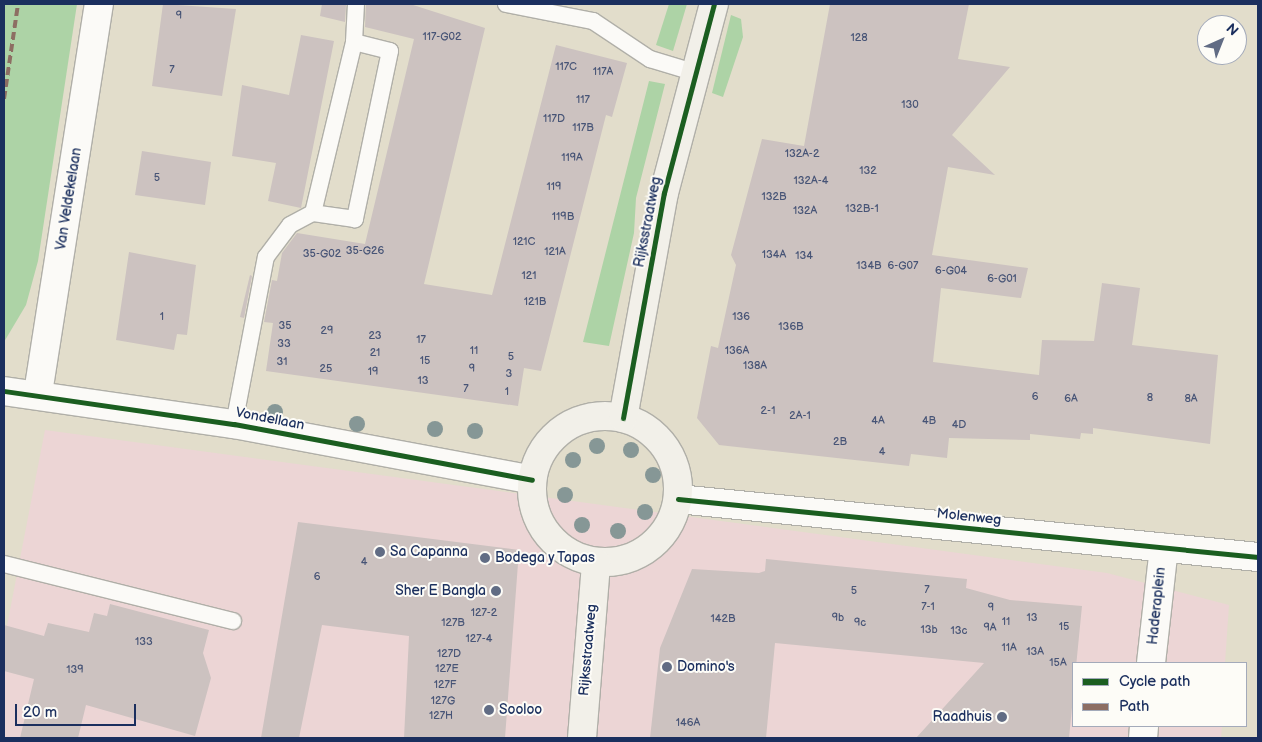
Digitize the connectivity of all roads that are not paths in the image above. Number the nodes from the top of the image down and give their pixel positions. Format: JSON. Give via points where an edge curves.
{"nodes":[{"id":1,"x":99,"y":4,"type":"edge"},
{"id":2,"x":356,"y":4,"type":"edge"},
{"id":3,"x":506,"y":4,"type":"edge"},
{"id":4,"x":714,"y":4,"type":"edge"},
{"id":5,"x":354,"y":42,"type":"junction"},
{"id":6,"x":693,"y":72,"type":"junction"},
{"id":7,"x":313,"y":213,"type":"junction"},
{"id":8,"x":4,"y":391,"type":"edge"},
{"id":9,"x":38,"y":393,"type":"junction"},
{"id":10,"x":623,"y":418,"type":"junction"},
{"id":11,"x":234,"y":424,"type":"junction"},
{"id":12,"x":532,"y":480,"type":"junction"},
{"id":13,"x":678,"y":499,"type":"junction"},
{"id":14,"x":1164,"y":548,"type":"junction"},
{"id":15,"x":1258,"y":557,"type":"edge"},
{"id":16,"x":596,"y":562,"type":"junction"},
{"id":17,"x":4,"y":564,"type":"edge"},
{"id":18,"x":233,"y":621,"type":"dead end"},
{"id":19,"x":1151,"y":662,"type":"edge"},
{"id":20,"x":582,"y":738,"type":"edge"}],
"edges":[{"from":1,"to":9,"type":"street","name":"Van Veldekelaan"},
{"from":2,"to":5,"type":"lane"},
{"from":3,"to":6,"type":"lane","via":[[593,21],[650,59]]},
{"from":4,"to":6,"type":"main road","name":"Rijksstraatweg"},
{"from":5,"to":7,"type":"lane"},
{"from":5,"to":7,"type":"lane","via":[[390,51],[355,219]]},
{"from":6,"to":10,"type":"main road","name":"Rijksstraatweg","via":[[664,193]]},
{"from":7,"to":11,"type":"lane","via":[[290,225],[266,257]]},
{"from":8,"to":9,"type":"street","name":"Vondellaan"},
{"from":9,"to":11,"type":"street","name":"Vondellaan"},
{"from":10,"to":12,"type":"main road","via":[[598,416],[574,422],[554,436],[538,456]]},
{"from":10,"to":13,"type":"main road","via":[[643,426],[671,457]]},
{"from":11,"to":12,"type":"street","name":"Vondellaan"},
{"from":12,"to":16,"type":"main road","via":[[532,503],[540,525],[554,543],[574,556]]},
{"from":13,"to":14,"type":"street","name":"Molenweg"},
{"from":13,"to":16,"type":"main road","via":[[664,534],[650,548],[634,558]]},
{"from":14,"to":15,"type":"street","name":"Molenweg"},
{"from":14,"to":19,"type":"street","name":"Haderaplein"},
{"from":16,"to":20,"type":"main road","name":"Rijksstraatweg"},
{"from":17,"to":18,"type":"lane"}]}
